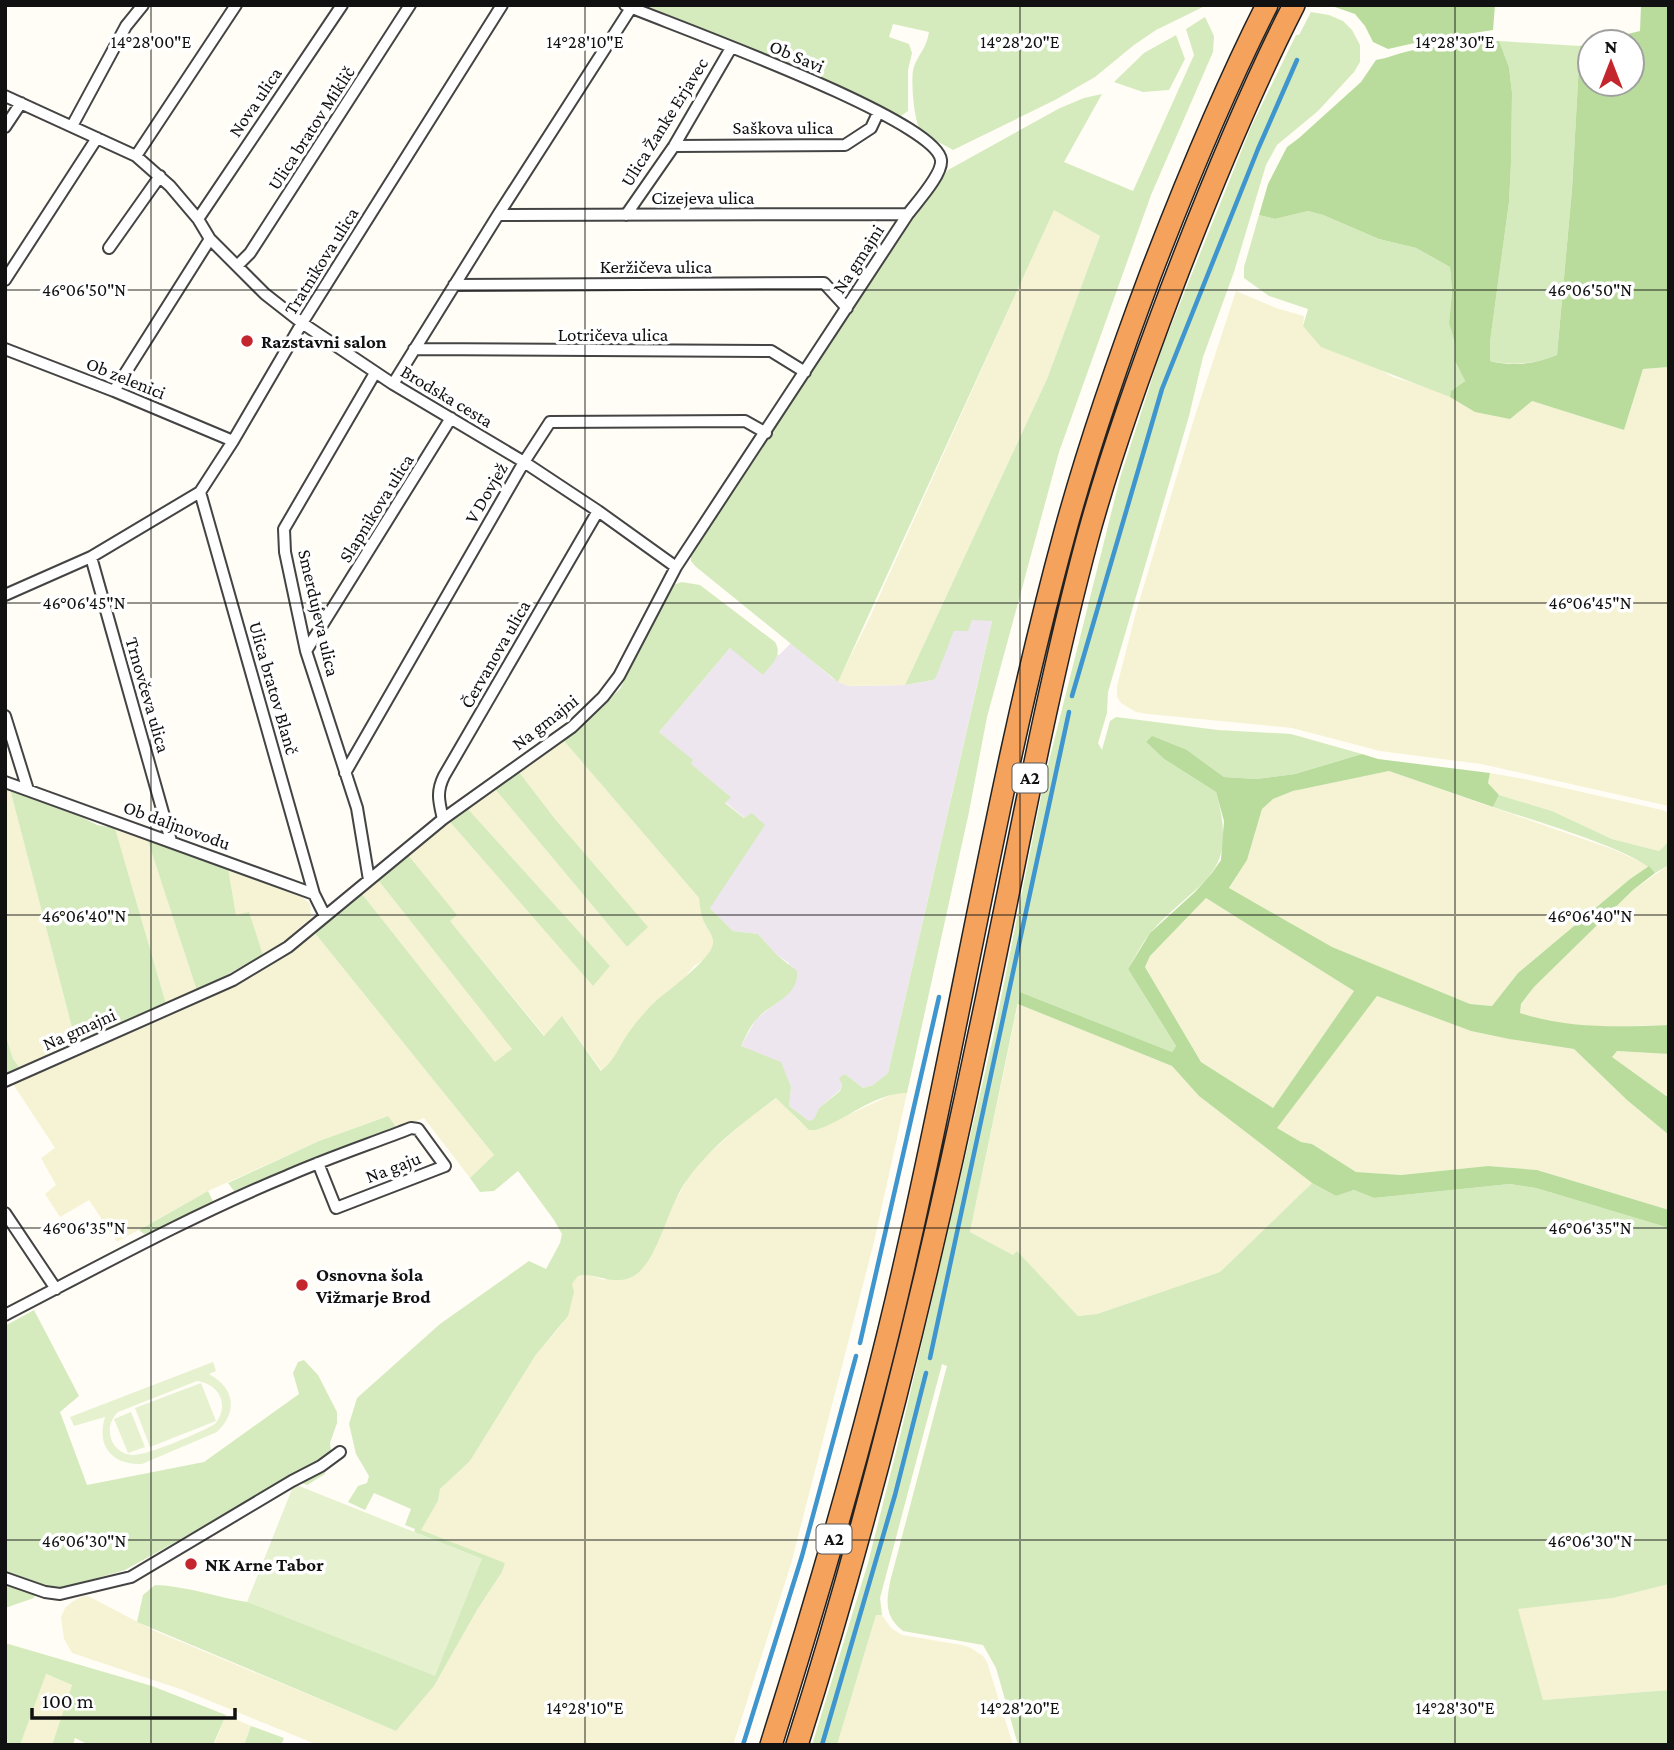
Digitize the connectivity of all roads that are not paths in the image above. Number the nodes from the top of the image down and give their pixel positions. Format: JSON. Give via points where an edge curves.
{"nodes":[{"id":1,"x":143,"y":5,"type":"edge"},
{"id":2,"x":236,"y":5,"type":"edge"},
{"id":3,"x":341,"y":5,"type":"edge"},
{"id":4,"x":410,"y":5,"type":"edge"},
{"id":5,"x":502,"y":5,"type":"edge"},
{"id":6,"x":628,"y":6,"type":"edge"},
{"id":7,"x":1265,"y":9,"type":"edge"},
{"id":8,"x":1292,"y":10,"type":"edge"},
{"id":9,"x":732,"y":48,"type":"junction"},
{"id":10,"x":5,"y":96,"type":"edge"},
{"id":11,"x":20,"y":103,"type":"junction"},
{"id":12,"x":878,"y":113,"type":"junction"},
{"id":13,"x":72,"y":126,"type":"junction"},
{"id":14,"x":5,"y":127,"type":"edge"},
{"id":15,"x":97,"y":138,"type":"junction"},
{"id":16,"x":674,"y":146,"type":"junction"},
{"id":17,"x":136,"y":156,"type":"junction"},
{"id":18,"x":942,"y":160,"type":"joint"},
{"id":19,"x":160,"y":176,"type":"junction"},
{"id":20,"x":908,"y":214,"type":"junction"},
{"id":21,"x":498,"y":215,"type":"junction"},
{"id":22,"x":626,"y":215,"type":"junction"},
{"id":23,"x":198,"y":219,"type":"junction"},
{"id":24,"x":210,"y":239,"type":"junction"},
{"id":25,"x":109,"y":248,"type":"dead end"},
{"id":26,"x":237,"y":266,"type":"junction"},
{"id":27,"x":5,"y":280,"type":"edge"},
{"id":28,"x":454,"y":285,"type":"junction"},
{"id":29,"x":847,"y":308,"type":"junction"},
{"id":30,"x":302,"y":323,"type":"junction"},
{"id":31,"x":5,"y":349,"type":"edge"},
{"id":32,"x":414,"y":349,"type":"junction"},
{"id":33,"x":805,"y":372,"type":"junction"},
{"id":34,"x":375,"y":373,"type":"junction"},
{"id":35,"x":393,"y":384,"type":"junction"},
{"id":36,"x":114,"y":391,"type":"junction"},
{"id":37,"x":451,"y":418,"type":"junction"},
{"id":38,"x":766,"y":433,"type":"junction"},
{"id":39,"x":233,"y":441,"type":"junction"},
{"id":40,"x":524,"y":462,"type":"junction"},
{"id":41,"x":200,"y":492,"type":"junction"},
{"id":42,"x":598,"y":511,"type":"junction"},
{"id":43,"x":91,"y":557,"type":"junction"},
{"id":44,"x":676,"y":567,"type":"junction"},
{"id":45,"x":5,"y":595,"type":"edge"},
{"id":46,"x":306,"y":651,"type":"junction"},
{"id":47,"x":5,"y":716,"type":"edge"},
{"id":48,"x":345,"y":773,"type":"junction"},
{"id":49,"x":5,"y":782,"type":"edge"},
{"id":50,"x":28,"y":790,"type":"junction"},
{"id":51,"x":443,"y":819,"type":"junction"},
{"id":52,"x":171,"y":841,"type":"junction"},
{"id":53,"x":369,"y":880,"type":"junction"},
{"id":54,"x":314,"y":894,"type":"junction"},
{"id":55,"x":325,"y":916,"type":"junction"},
{"id":56,"x":5,"y":1081,"type":"edge"},
{"id":57,"x":318,"y":1163,"type":"junction"},
{"id":58,"x":5,"y":1213,"type":"edge"},
{"id":59,"x":8,"y":1225,"type":"edge"},
{"id":60,"x":56,"y":1289,"type":"junction"},
{"id":61,"x":5,"y":1315,"type":"edge"},
{"id":62,"x":340,"y":1452,"type":"dead end"},
{"id":63,"x":5,"y":1578,"type":"edge"},
{"id":64,"x":771,"y":1745,"type":"edge"},
{"id":65,"x":797,"y":1745,"type":"edge"}],
"edges":[{"from":1,"to":13,"type":"street"},
{"from":2,"to":17,"type":"street"},
{"from":3,"to":23,"type":"street","name":"Nova ulica"},
{"from":4,"to":26,"type":"street","name":"Ulica bratov Miklič","via":[[250,253]]},
{"from":5,"to":30,"type":"street","name":"Tratnikova ulica"},
{"from":6,"to":9,"type":"street","name":"Ob Savi"},
{"from":6,"to":21,"type":"street"},
{"from":7,"to":64,"type":"highway","number":"A2","via":[[1167,230],[1111,384],[1066,529],[1015,737],[889,1331],[832,1545]]},
{"from":8,"to":65,"type":"highway","number":"A2","via":[[1191,237],[1088,536],[1031,775],[919,1308],[851,1566]]},
{"from":9,"to":12,"type":"street","name":"Ob Savi","via":[[791,70]]},
{"from":9,"to":16,"type":"street","name":"Ulica Žanke Erjavec"},
{"from":10,"to":11,"type":"street","name":"Brodska cesta"},
{"from":11,"to":13,"type":"street","name":"Brodska cesta"},
{"from":11,"to":14,"type":"street"},
{"from":12,"to":16,"type":"street","name":"Saškova ulica","via":[[871,128],[845,145]]},
{"from":12,"to":18,"type":"street","name":"Ob Savi","via":[[923,137]]},
{"from":13,"to":15,"type":"street","name":"Brodska cesta"},
{"from":15,"to":17,"type":"street","name":"Brodska cesta"},
{"from":15,"to":27,"type":"street"},
{"from":16,"to":22,"type":"street","name":"Ulica Žanke Erjavec"},
{"from":17,"to":19,"type":"street","name":"Brodska cesta"},
{"from":18,"to":20,"type":"street","name":"Na gmajni","via":[[940,171]]},
{"from":19,"to":23,"type":"street","name":"Brodska cesta"},
{"from":19,"to":25,"type":"street"},
{"from":20,"to":22,"type":"street","name":"Cizejeva ulica"},
{"from":20,"to":29,"type":"street","name":"Na gmajni"},
{"from":21,"to":22,"type":"street","name":"Cizejeva ulica"},
{"from":21,"to":28,"type":"street"},
{"from":23,"to":24,"type":"street","name":"Brodska cesta"},
{"from":24,"to":26,"type":"street","name":"Brodska cesta"},
{"from":24,"to":36,"type":"street"},
{"from":26,"to":30,"type":"street","name":"Brodska cesta"},
{"from":28,"to":29,"type":"street","name":"Keržičeva ulica","via":[[824,283]]},
{"from":28,"to":32,"type":"street"},
{"from":29,"to":33,"type":"street","name":"Na gmajni"},
{"from":30,"to":34,"type":"street","name":"Brodska cesta"},
{"from":30,"to":39,"type":"street","name":"Tratnikova ulica"},
{"from":31,"to":36,"type":"street","name":"Ob zelenici"},
{"from":32,"to":33,"type":"street","name":"Lotričeva ulica","via":[[771,351]]},
{"from":32,"to":35,"type":"street"},
{"from":33,"to":38,"type":"street","name":"Na gmajni"},
{"from":34,"to":35,"type":"street","name":"Brodska cesta"},
{"from":34,"to":46,"type":"street","name":"Smerdujeva ulica","via":[[284,529]]},
{"from":35,"to":37,"type":"street","name":"Brodska cesta"},
{"from":36,"to":39,"type":"street","name":"Ob zelenici"},
{"from":37,"to":40,"type":"street","name":"Brodska cesta"},
{"from":37,"to":46,"type":"street","name":"Slapnikova ulica"},
{"from":38,"to":40,"type":"street","name":"V Dovjež","via":[[745,421],[550,422]]},
{"from":38,"to":44,"type":"street","name":"Na gmajni"},
{"from":39,"to":41,"type":"street","name":"Tratnikova ulica"},
{"from":40,"to":42,"type":"street","name":"Brodska cesta"},
{"from":40,"to":48,"type":"street","name":"V Dovjež"},
{"from":41,"to":43,"type":"street","name":"Tratnikova ulica"},
{"from":41,"to":54,"type":"street","name":"Ulica bratov Blanč"},
{"from":42,"to":44,"type":"street","name":"Brodska cesta"},
{"from":42,"to":51,"type":"street","name":"Červanova ulica","via":[[444,776],[438,799]]},
{"from":43,"to":45,"type":"street","name":"Tratnikova ulica"},
{"from":43,"to":52,"type":"street","name":"Trnovčeva ulica"},
{"from":44,"to":51,"type":"street","name":"Na gmajni","via":[[619,676],[603,697],[572,727]]},
{"from":46,"to":48,"type":"street","name":"Smerdujeva ulica"},
{"from":47,"to":50,"type":"street"},
{"from":48,"to":53,"type":"street","name":"Smerdujeva ulica","via":[[357,808]]},
{"from":49,"to":50,"type":"street","name":"Ob daljnovodu"},
{"from":50,"to":52,"type":"street","name":"Ob daljnovodu"},
{"from":51,"to":53,"type":"street","name":"Na gmajni"},
{"from":52,"to":54,"type":"street","name":"Ob daljnovodu"},
{"from":53,"to":55,"type":"street","name":"Na gmajni"},
{"from":54,"to":55,"type":"street"},
{"from":55,"to":56,"type":"street","name":"Na gmajni","via":[[288,947],[233,979]]},
{"from":57,"to":57,"type":"street","name":"Na gaju","via":[[336,1208],[445,1166],[418,1129],[411,1128]]},
{"from":57,"to":60,"type":"street","name":"Na gaju","via":[[193,1219]]},
{"from":58,"to":59,"type":"street"},
{"from":59,"to":60,"type":"street"},
{"from":60,"to":61,"type":"street","name":"Na gaju"},
{"from":62,"to":63,"type":"street","via":[[131,1577],[60,1594]]}]}
